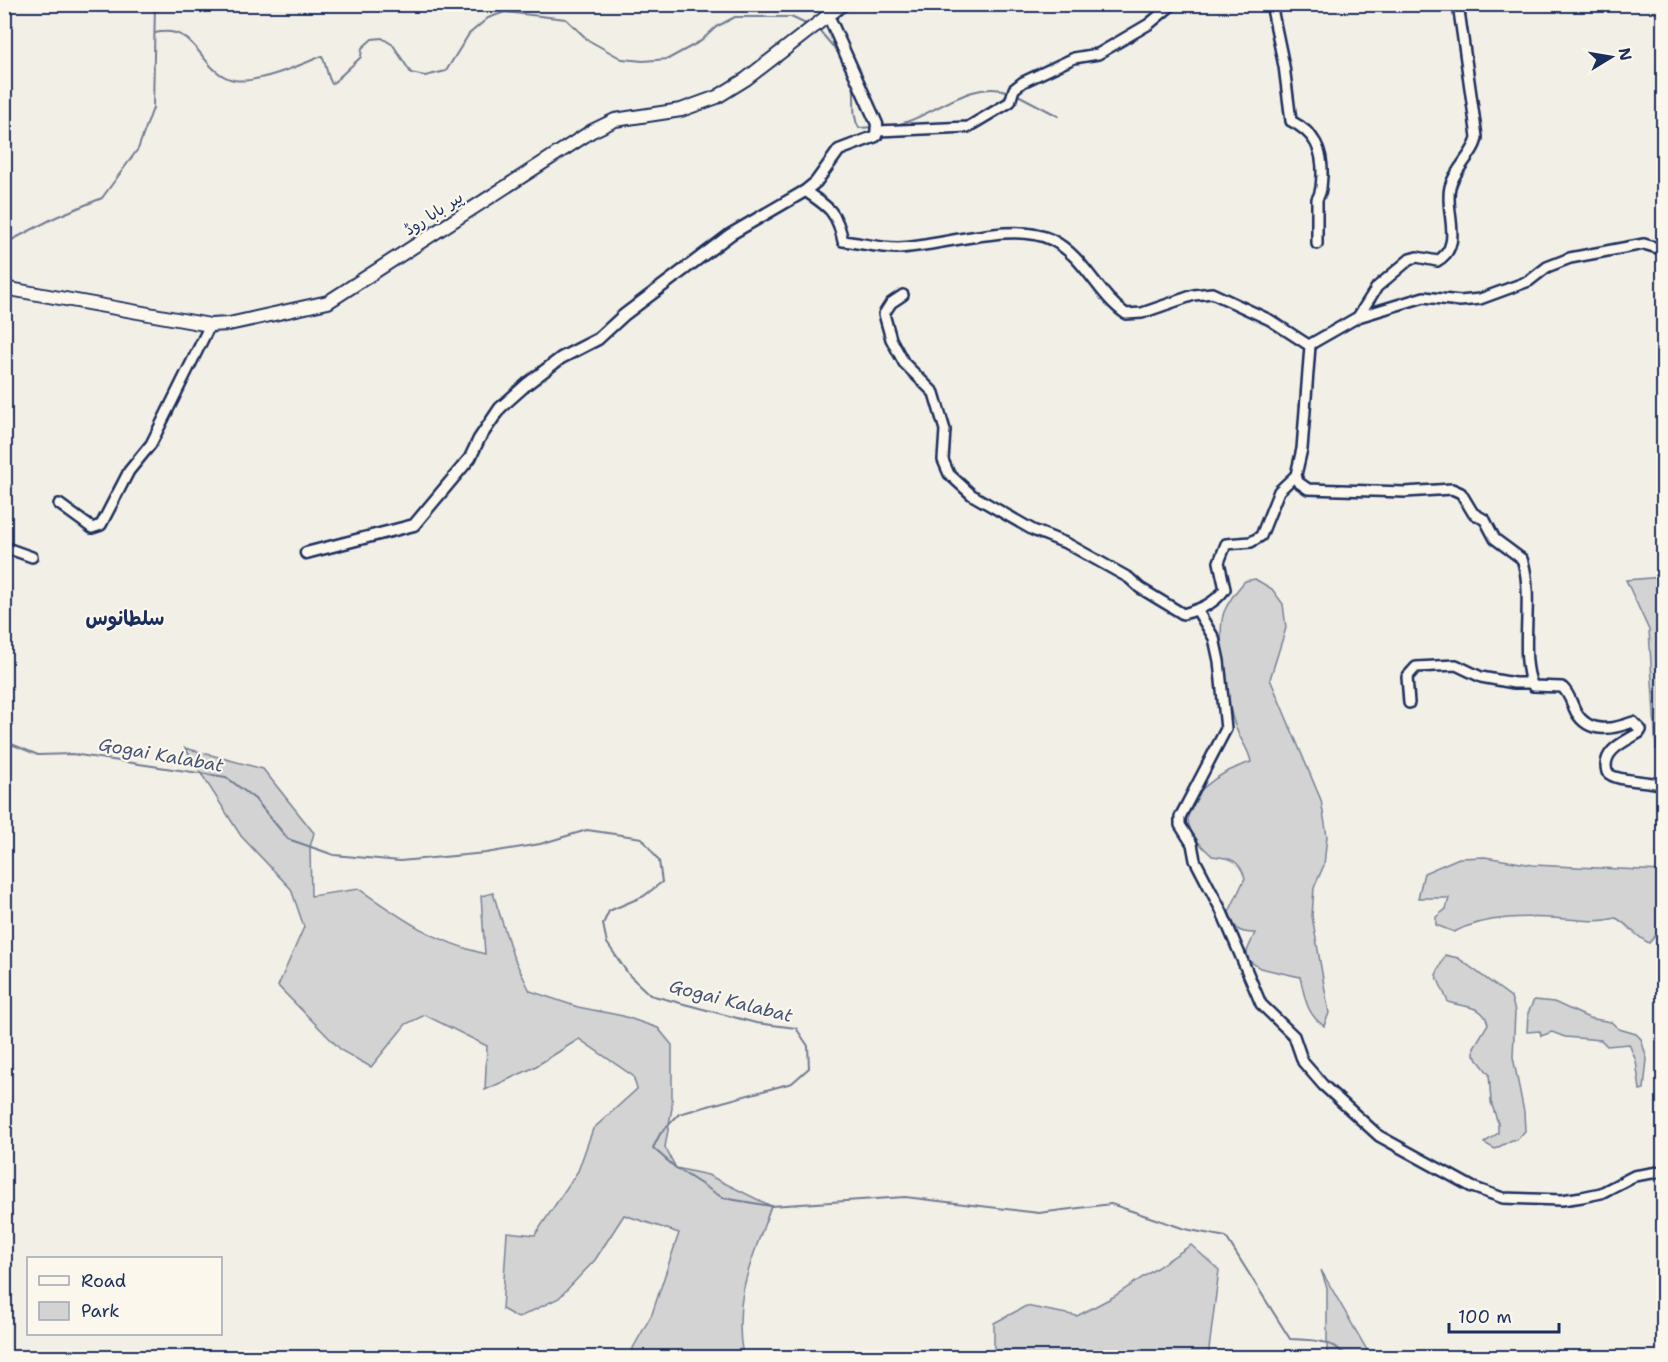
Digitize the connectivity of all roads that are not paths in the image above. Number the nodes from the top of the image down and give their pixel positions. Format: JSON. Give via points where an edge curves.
{"nodes":[{"id":1,"x":843,"y":4,"type":"edge"},
{"id":2,"x":1173,"y":4,"type":"edge"},
{"id":3,"x":1271,"y":4,"type":"edge"},
{"id":4,"x":1458,"y":4,"type":"edge"},
{"id":5,"x":828,"y":15,"type":"junction"},
{"id":6,"x":878,"y":131,"type":"junction"},
{"id":7,"x":805,"y":191,"type":"junction"},
{"id":8,"x":1317,"y":244,"type":"dead end"},
{"id":9,"x":1664,"y":250,"type":"edge"},
{"id":10,"x":4,"y":288,"type":"edge"},
{"id":11,"x":903,"y":295,"type":"dead end"},
{"id":12,"x":1358,"y":317,"type":"junction"},
{"id":13,"x":210,"y":325,"type":"junction"},
{"id":14,"x":1309,"y":345,"type":"junction"},
{"id":15,"x":1296,"y":475,"type":"junction"},
{"id":16,"x":59,"y":504,"type":"dead end"},
{"id":17,"x":4,"y":547,"type":"edge"},
{"id":18,"x":306,"y":553,"type":"dead end"},
{"id":19,"x":32,"y":557,"type":"dead end"},
{"id":20,"x":1197,"y":610,"type":"junction"},
{"id":21,"x":1531,"y":683,"type":"junction"},
{"id":22,"x":1409,"y":703,"type":"dead end"},
{"id":23,"x":1664,"y":785,"type":"edge"},
{"id":24,"x":1664,"y":1171,"type":"edge"}],
"edges":[{"from":1,"to":5,"type":"main road","name":"پیر بابا روڈ"},
{"from":2,"to":6,"type":"street","via":[[1106,50],[1053,67],[1014,89],[1010,102],[968,128]]},
{"from":3,"to":8,"type":"street","via":[[1291,121],[1307,129],[1322,152]]},
{"from":4,"to":12,"type":"street","via":[[1477,137],[1450,188],[1450,250],[1437,261],[1417,256],[1388,274]]},
{"from":5,"to":6,"type":"street"},
{"from":5,"to":13,"type":"main road","name":"پیر بابا روڈ","via":[[717,97],[681,110],[615,120],[592,131],[328,302]]},
{"from":6,"to":7,"type":"street","via":[[876,136],[839,150]]},
{"from":7,"to":14,"type":"street","via":[[829,207],[839,223],[843,241],[898,248],[1028,233],[1052,239],[1076,258],[1112,304],[1126,314],[1212,293],[1270,320]]},
{"from":7,"to":18,"type":"street","via":[[731,234],[598,339],[561,358],[527,384],[500,408],[470,458],[414,525]]},
{"from":9,"to":12,"type":"street","via":[[1644,244],[1570,258],[1547,267],[1529,281],[1480,299],[1424,297]]},
{"from":10,"to":13,"type":"main road","name":"پیر بابا روڈ"},
{"from":11,"to":20,"type":"street","via":[[884,314],[904,363],[934,393],[945,430],[943,460],[949,474],[972,495],[1129,578],[1183,614]]},
{"from":12,"to":14,"type":"street"},
{"from":13,"to":16,"type":"street","via":[[156,434],[129,471],[101,525],[92,528]]},
{"from":14,"to":15,"type":"street","via":[[1302,449]]},
{"from":15,"to":20,"type":"street","via":[[1279,491],[1261,536],[1251,542],[1226,544],[1219,562],[1225,589],[1217,600]]},
{"from":15,"to":21,"type":"street","via":[[1298,482],[1308,489],[1461,492],[1473,513],[1490,526],[1495,539],[1522,559]]},
{"from":17,"to":19,"type":"street"},
{"from":20,"to":24,"type":"street","via":[[1214,638],[1226,729],[1180,817],[1180,825],[1192,844],[1195,860],[1261,1004],[1294,1036],[1303,1062],[1379,1136],[1472,1187],[1503,1198],[1582,1197],[1635,1176]]},
{"from":21,"to":22,"type":"street","via":[[1481,677],[1456,665],[1425,665],[1416,667],[1407,677]]},
{"from":21,"to":23,"type":"street","via":[[1562,687],[1576,713],[1590,726],[1615,729],[1638,723],[1639,733],[1616,746],[1607,757],[1607,772],[1618,780],[1646,780]]}]}
